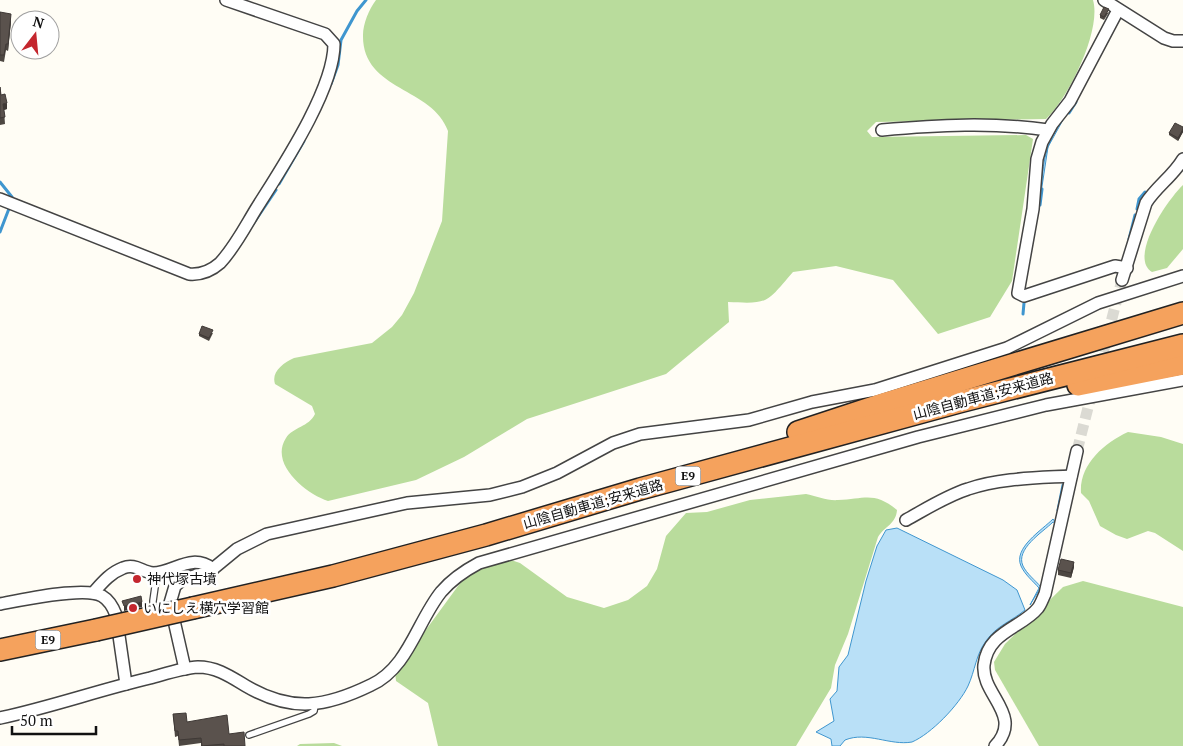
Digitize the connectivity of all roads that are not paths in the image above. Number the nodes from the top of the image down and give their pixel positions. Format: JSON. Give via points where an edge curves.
{"nodes":[{"id":1,"x":226,"y":0,"type":"edge"},
{"id":2,"x":1104,"y":0,"type":"edge"},
{"id":3,"x":1118,"y":10,"type":"junction"},
{"id":4,"x":1183,"y":41,"type":"edge"},
{"id":5,"x":882,"y":130,"type":"dead end"},
{"id":6,"x":1048,"y":130,"type":"junction"},
{"id":7,"x":1183,"y":159,"type":"edge"},
{"id":8,"x":0,"y":199,"type":"edge"},
{"id":9,"x":1126,"y":268,"type":"junction"},
{"id":10,"x":1183,"y":276,"type":"edge"},
{"id":11,"x":1122,"y":280,"type":"tunnel mouth"},
{"id":12,"x":1183,"y":313,"type":"edge"},
{"id":13,"x":1183,"y":345,"type":"edge"},
{"id":14,"x":1183,"y":364,"type":"edge"},
{"id":15,"x":1183,"y":380,"type":"edge"},
{"id":16,"x":1077,"y":451,"type":"tunnel mouth"},
{"id":17,"x":750,"y":459,"type":"junction"},
{"id":18,"x":1071,"y":476,"type":"junction"},
{"id":19,"x":640,"y":490,"type":"junction"},
{"id":20,"x":906,"y":520,"type":"dead end"},
{"id":21,"x":213,"y":569,"type":"junction"},
{"id":22,"x":157,"y":572,"type":"junction"},
{"id":23,"x":93,"y":593,"type":"junction"},
{"id":24,"x":153,"y":601,"type":"dead end"},
{"id":25,"x":0,"y":604,"type":"edge"},
{"id":26,"x":0,"y":650,"type":"edge"},
{"id":27,"x":186,"y":669,"type":"junction"},
{"id":28,"x":126,"y":684,"type":"junction"},
{"id":29,"x":315,"y":705,"type":"junction"},
{"id":30,"x":0,"y":718,"type":"edge"},
{"id":31,"x":249,"y":735,"type":"dead end"},
{"id":32,"x":995,"y":746,"type":"edge"}],
"edges":[{"from":1,"to":8,"type":"street","via":[[325,34],[334,44],[334,53],[308,120],[289,156],[219,264],[209,271],[189,274]]},
{"from":2,"to":3,"type":"street"},
{"from":3,"to":4,"type":"street","via":[[1164,38]]},
{"from":3,"to":6,"type":"street","via":[[1070,101]]},
{"from":5,"to":6,"type":"street","via":[[981,125]]},
{"from":6,"to":9,"type":"street","via":[[1037,159],[1034,209],[1018,284],[1019,295],[1114,266]]},
{"from":7,"to":9,"type":"street","via":[[1146,204]]},
{"from":9,"to":11,"type":"street"},
{"from":10,"to":21,"type":"street","via":[[1098,302],[1007,348],[874,390],[812,402],[749,420],[640,434],[557,473],[490,496],[407,504],[267,534],[237,548]]},
{"from":12,"to":19,"type":"highway","via":[[886,403]]},
{"from":13,"to":17,"type":"highway","name":"山陰自動車道;安来道路","number":"E9"},
{"from":14,"to":17,"type":"highway","via":[[794,452]]},
{"from":15,"to":29,"type":"street","via":[[1046,405],[918,437],[479,563],[460,573],[440,593],[393,669],[374,684]]},
{"from":16,"to":18,"type":"street"},
{"from":17,"to":19,"type":"highway","name":"山陰自動車道;安来道路","number":"E9"},
{"from":18,"to":20,"type":"street","via":[[993,482],[937,502]]},
{"from":18,"to":32,"type":"street","via":[[1045,594],[1038,609],[993,644],[984,665],[986,679],[1005,716],[1002,734]]},
{"from":19,"to":26,"type":"highway","name":"山陰自動車道;安来道路","number":"E9","bridge":true,"via":[[352,571]]},
{"from":21,"to":22,"type":"street","via":[[193,563]]},
{"from":21,"to":27,"type":"street","via":[[183,579],[172,592],[170,603]]},
{"from":22,"to":23,"type":"street","via":[[126,567],[111,574]]},
{"from":22,"to":24,"type":"lane"},
{"from":23,"to":25,"type":"street"},
{"from":23,"to":28,"type":"street","via":[[102,596],[113,608]]},
{"from":27,"to":28,"type":"street"},
{"from":27,"to":29,"type":"street","via":[[197,667],[220,671],[276,700]]},
{"from":28,"to":30,"type":"street"},
{"from":29,"to":31,"type":"lane","via":[[309,714]]}]}
